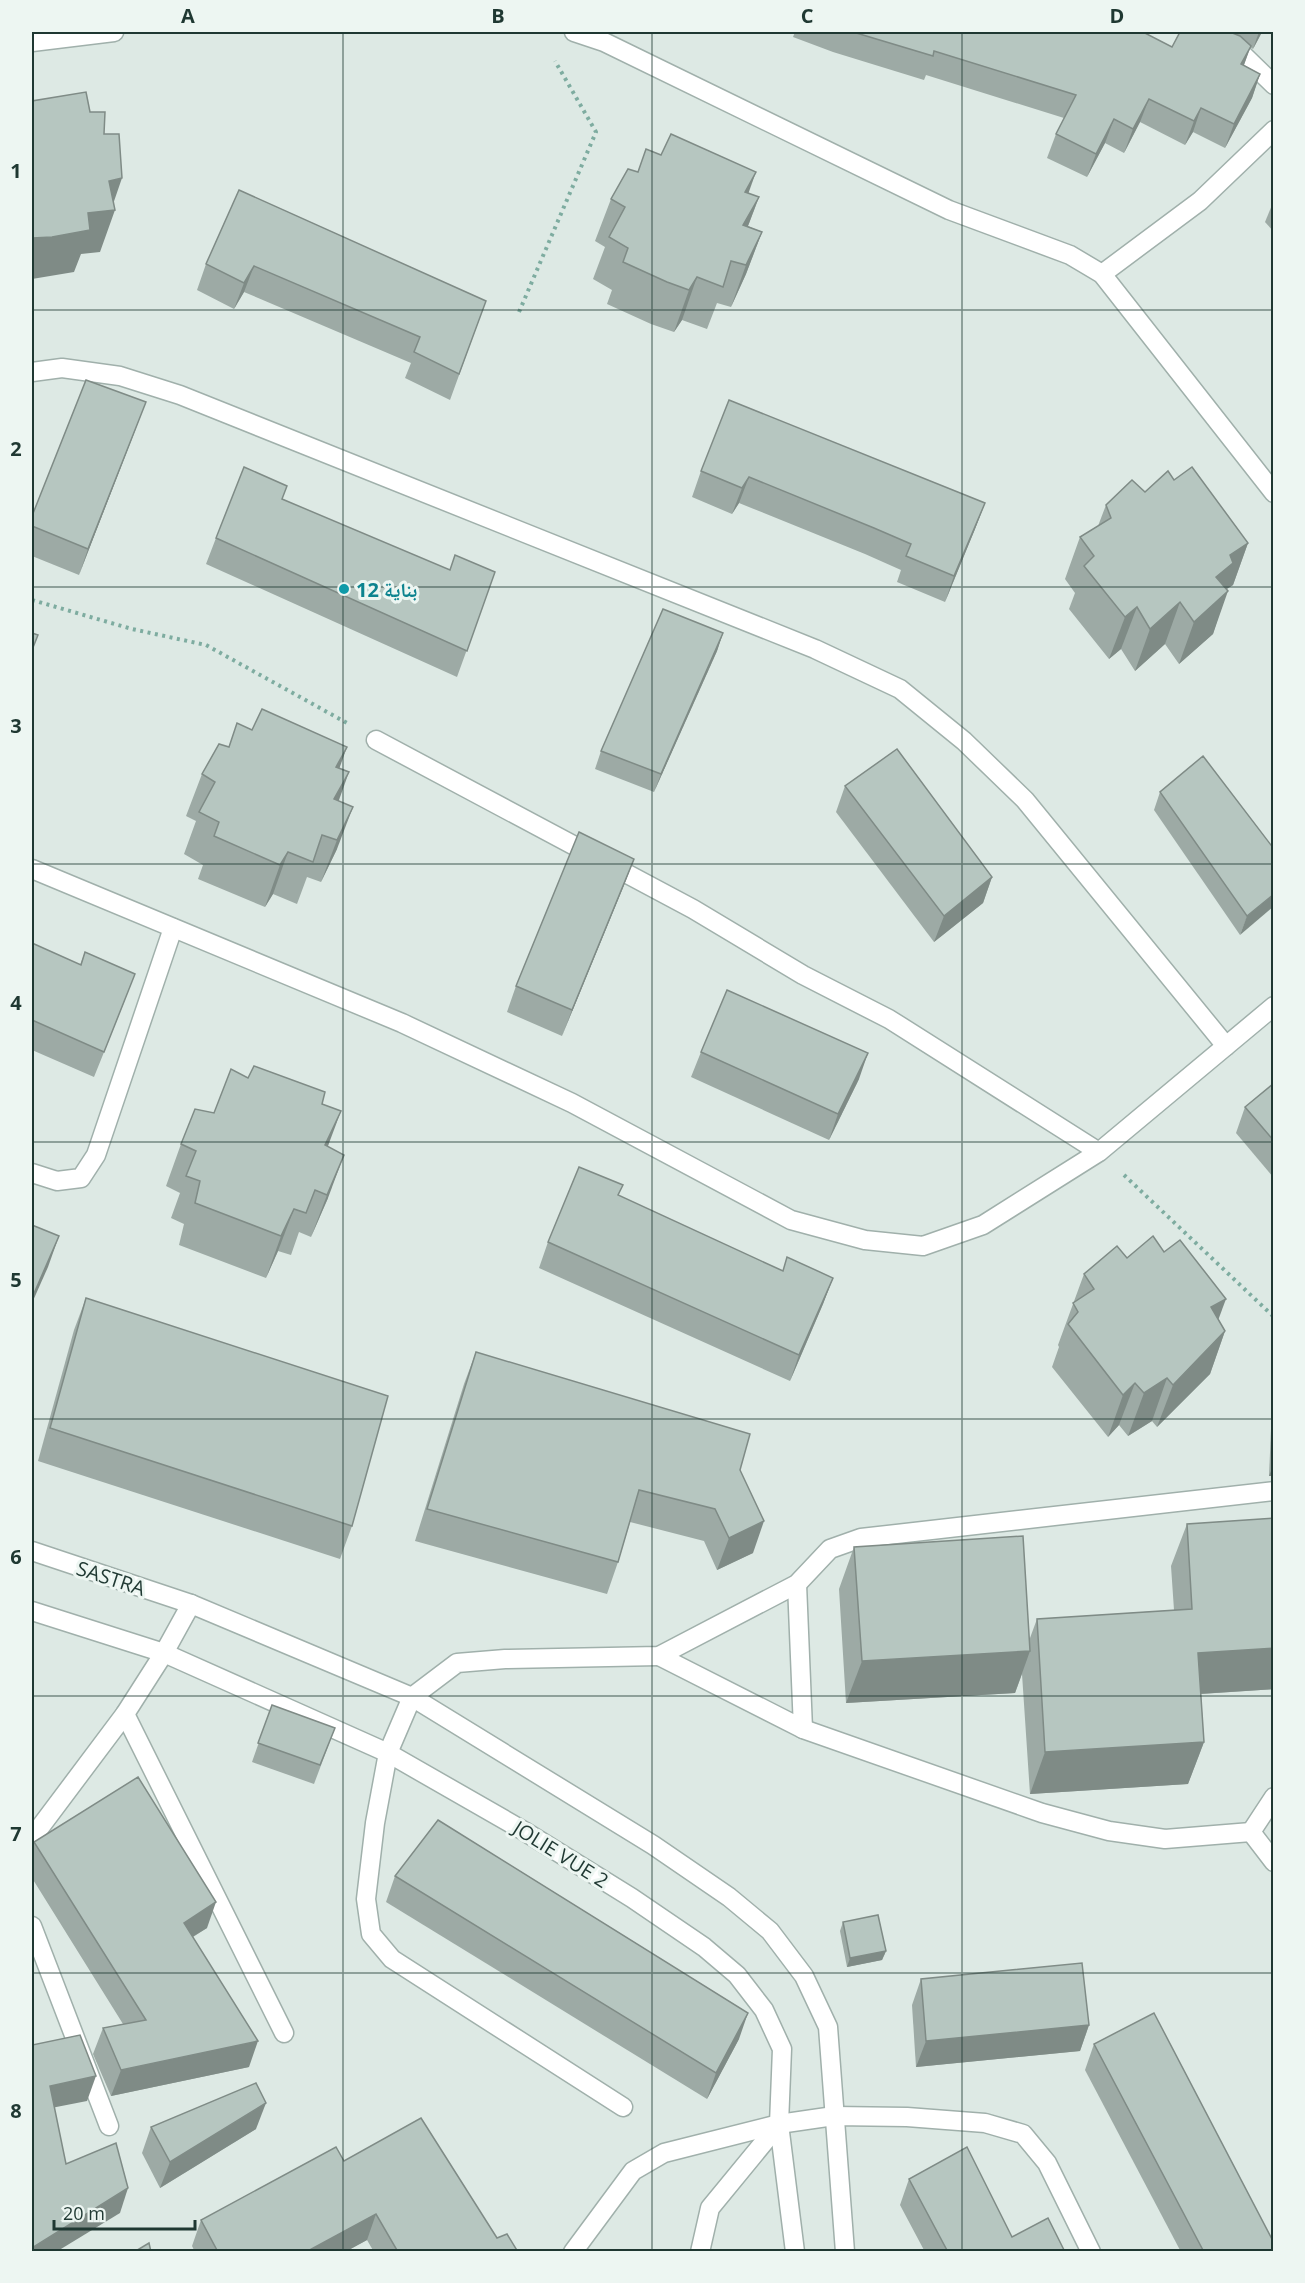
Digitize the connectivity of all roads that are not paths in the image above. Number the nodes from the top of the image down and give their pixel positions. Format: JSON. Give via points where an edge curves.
{"nodes":[{"id":1,"x":114,"y":32,"type":"edge"},
{"id":2,"x":574,"y":32,"type":"edge"},
{"id":3,"x":1194,"y":32,"type":"edge"},
{"id":4,"x":32,"y":42,"type":"edge"},
{"id":5,"x":1274,"y":85,"type":"edge"},
{"id":6,"x":1274,"y":130,"type":"edge"},
{"id":7,"x":1102,"y":274,"type":"junction"},
{"id":8,"x":32,"y":372,"type":"edge"},
{"id":9,"x":1274,"y":494,"type":"edge"},
{"id":10,"x":376,"y":740,"type":"road end"},
{"id":11,"x":32,"y":869,"type":"edge"},
{"id":12,"x":174,"y":928,"type":"junction"},
{"id":13,"x":1274,"y":1006,"type":"edge"},
{"id":14,"x":1226,"y":1046,"type":"junction"},
{"id":15,"x":1099,"y":1152,"type":"junction"},
{"id":16,"x":32,"y":1173,"type":"edge"},
{"id":17,"x":1274,"y":1491,"type":"edge"},
{"id":18,"x":32,"y":1551,"type":"edge"},
{"id":19,"x":797,"y":1584,"type":"junction"},
{"id":20,"x":190,"y":1604,"type":"junction"},
{"id":21,"x":32,"y":1611,"type":"edge"},
{"id":22,"x":164,"y":1653,"type":"junction"},
{"id":23,"x":659,"y":1656,"type":"junction"},
{"id":24,"x":412,"y":1697,"type":"junction"},
{"id":25,"x":125,"y":1714,"type":"junction"},
{"id":26,"x":803,"y":1729,"type":"junction"},
{"id":27,"x":388,"y":1753,"type":"junction"},
{"id":28,"x":1274,"y":1797,"type":"edge"},
{"id":29,"x":1251,"y":1832,"type":"junction"},
{"id":30,"x":32,"y":1838,"type":"edge"},
{"id":31,"x":1274,"y":1862,"type":"edge"},
{"id":32,"x":32,"y":1926,"type":"edge"},
{"id":33,"x":284,"y":2033,"type":"dead end"},
{"id":34,"x":623,"y":2107,"type":"dead end"},
{"id":35,"x":834,"y":2116,"type":"junction"},
{"id":36,"x":779,"y":2124,"type":"junction"},
{"id":37,"x":109,"y":2126,"type":"dead end"},
{"id":38,"x":573,"y":2252,"type":"edge"},
{"id":39,"x":700,"y":2252,"type":"edge"},
{"id":40,"x":795,"y":2252,"type":"edge"},
{"id":41,"x":845,"y":2252,"type":"edge"},
{"id":42,"x":1091,"y":2252,"type":"edge"}],
"edges":[{"from":1,"to":4,"type":"street"},
{"from":2,"to":7,"type":"street","via":[[615,47],[949,210],[1070,255]]},
{"from":3,"to":5,"type":"street","via":[[1238,50]]},
{"from":6,"to":7,"type":"street","via":[[1200,201]]},
{"from":7,"to":9,"type":"street"},
{"from":8,"to":14,"type":"street","via":[[62,368],[120,376],[180,395],[815,649],[900,689],[964,741],[1025,800]]},
{"from":10,"to":15,"type":"street","via":[[889,1019]]},
{"from":11,"to":12,"type":"street"},
{"from":12,"to":15,"type":"street","via":[[402,1023],[572,1103],[791,1220],[865,1240],[923,1246],[983,1225]]},
{"from":12,"to":16,"type":"street","via":[[96,1155],[81,1178],[57,1181]]},
{"from":13,"to":14,"type":"street"},
{"from":14,"to":15,"type":"street"},
{"from":17,"to":19,"type":"street","via":[[861,1538],[830,1549]]},
{"from":18,"to":20,"type":"street","name":"SASTRA"},
{"from":19,"to":23,"type":"street"},
{"from":19,"to":26,"type":"street"},
{"from":20,"to":22,"type":"street"},
{"from":20,"to":24,"type":"street"},
{"from":21,"to":22,"type":"street","name":"JOLIE VUE 2"},
{"from":22,"to":25,"type":"street"},
{"from":22,"to":27,"type":"street","name":"JOLIE VUE 2"},
{"from":23,"to":24,"type":"street","via":[[457,1663]]},
{"from":23,"to":26,"type":"street"},
{"from":24,"to":27,"type":"street"},
{"from":24,"to":35,"type":"street","via":[[653,1845],[729,1897],[770,1931],[804,1976],[828,2027]]},
{"from":25,"to":30,"type":"street"},
{"from":25,"to":33,"type":"street"},
{"from":26,"to":29,"type":"street","via":[[1042,1814],[1109,1831],[1165,1839]]},
{"from":27,"to":34,"type":"street","via":[[366,1899],[371,1934],[392,1959]]},
{"from":27,"to":36,"type":"street","name":"JOLIE VUE 2","via":[[632,1898],[738,1975],[764,2010],[782,2049]]},
{"from":28,"to":29,"type":"street"},
{"from":29,"to":31,"type":"street"},
{"from":32,"to":37,"type":"street"},
{"from":35,"to":36,"type":"street"},
{"from":35,"to":41,"type":"street"},
{"from":35,"to":42,"type":"street","via":[[985,2123],[1023,2134],[1047,2163]]},
{"from":36,"to":38,"type":"street","via":[[664,2153],[633,2171]]},
{"from":36,"to":39,"type":"street","via":[[710,2208]]},
{"from":36,"to":40,"type":"street","name":"JOLIE VUE 2"}]}
